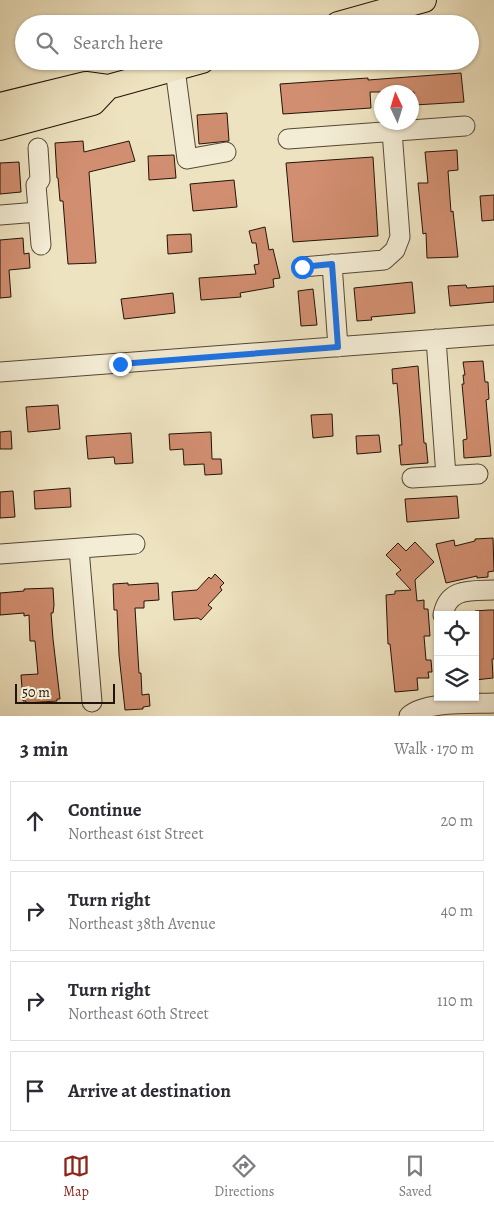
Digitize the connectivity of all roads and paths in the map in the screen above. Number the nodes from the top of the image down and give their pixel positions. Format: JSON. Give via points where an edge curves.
{"nodes":[{"id":1,"x":424,"y":0,"type":"edge"},
{"id":2,"x":370,"y":15,"type":"edge"},
{"id":3,"x":171,"y":70,"type":"edge"},
{"id":4,"x":175,"y":70,"type":"edge"},
{"id":5,"x":108,"y":87,"type":"junction"},
{"id":6,"x":0,"y":105,"type":"edge"},
{"id":7,"x":464,"y":126,"type":"dead end"},
{"id":8,"x":0,"y":128,"type":"edge"},
{"id":9,"x":392,"y":131,"type":"junction"},
{"id":10,"x":288,"y":139,"type":"dead end"},
{"id":11,"x":38,"y":148,"type":"dead end"},
{"id":12,"x":226,"y":152,"type":"dead end"},
{"id":13,"x":38,"y":212,"type":"junction"},
{"id":14,"x":0,"y":215,"type":"edge"},
{"id":15,"x":41,"y":245,"type":"dead end"},
{"id":16,"x":332,"y":264,"type":"junction"},
{"id":17,"x":302,"y":267,"type":"dead end"},
{"id":18,"x":494,"y":335,"type":"edge"},
{"id":19,"x":436,"y":339,"type":"junction"},
{"id":20,"x":338,"y":347,"type":"junction"},
{"id":21,"x":0,"y":372,"type":"edge"},
{"id":22,"x":478,"y":474,"type":"dead end"},
{"id":23,"x":446,"y":476,"type":"junction"},
{"id":24,"x":412,"y":478,"type":"dead end"},
{"id":25,"x":135,"y":544,"type":"dead end"},
{"id":26,"x":79,"y":549,"type":"junction"},
{"id":27,"x":0,"y":554,"type":"edge"},
{"id":28,"x":494,"y":590,"type":"edge"},
{"id":29,"x":444,"y":611,"type":"edge"},
{"id":30,"x":449,"y":701,"type":"edge"},
{"id":31,"x":92,"y":702,"type":"dead end"},
{"id":32,"x":494,"y":704,"type":"edge"},
{"id":33,"x":409,"y":716,"type":"edge"}],
"edges":[{"from":1,"to":2,"type":"main road"},
{"from":3,"to":5,"type":"main road"},
{"from":4,"to":12,"type":"street","via":[[188,159]]},
{"from":5,"to":6,"type":"main road","via":[[86,84]]},
{"from":5,"to":8,"type":"main road","via":[[93,103]]},
{"from":7,"to":9,"type":"street"},
{"from":9,"to":10,"type":"street"},
{"from":9,"to":16,"type":"street","via":[[400,237],[395,250],[384,260]]},
{"from":11,"to":13,"type":"street"},
{"from":13,"to":14,"type":"street"},
{"from":13,"to":15,"type":"street"},
{"from":16,"to":17,"type":"street"},
{"from":16,"to":20,"type":"street"},
{"from":18,"to":19,"type":"street"},
{"from":19,"to":20,"type":"street"},
{"from":19,"to":23,"type":"street"},
{"from":20,"to":21,"type":"street"},
{"from":22,"to":23,"type":"street"},
{"from":23,"to":24,"type":"street"},
{"from":25,"to":26,"type":"street"},
{"from":26,"to":27,"type":"street"},
{"from":26,"to":31,"type":"street"},
{"from":28,"to":29,"type":"street","via":[[456,594]]},
{"from":30,"to":32,"type":"street"},
{"from":30,"to":33,"type":"street","via":[[422,708]]}]}
